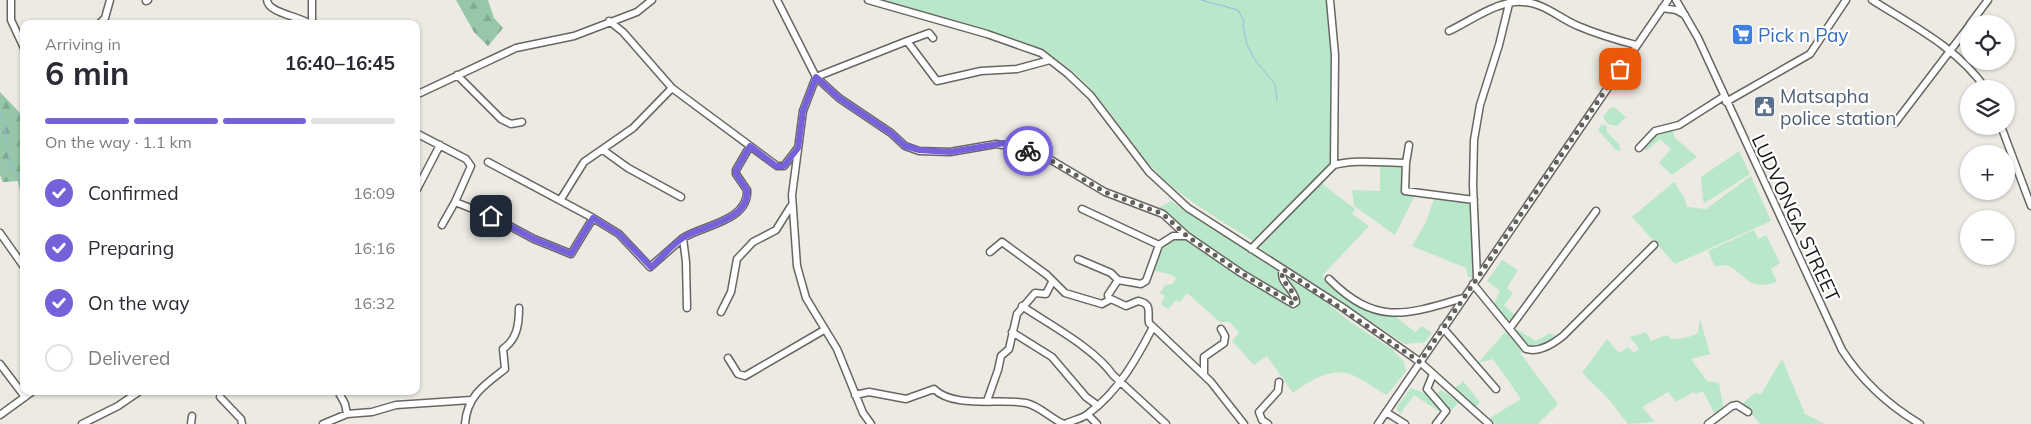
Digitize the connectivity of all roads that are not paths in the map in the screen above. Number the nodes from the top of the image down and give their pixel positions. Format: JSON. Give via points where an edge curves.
{"nodes":[{"id":1,"x":10,"y":0,"type":"edge"},
{"id":2,"x":110,"y":0,"type":"edge"},
{"id":3,"x":267,"y":0,"type":"edge"},
{"id":4,"x":312,"y":0,"type":"edge"},
{"id":5,"x":652,"y":0,"type":"edge"},
{"id":6,"x":777,"y":0,"type":"edge"},
{"id":7,"x":868,"y":0,"type":"edge"},
{"id":8,"x":1330,"y":0,"type":"edge"},
{"id":9,"x":1668,"y":0,"type":"edge"},
{"id":10,"x":1676,"y":0,"type":"edge"},
{"id":11,"x":1846,"y":0,"type":"edge"},
{"id":12,"x":1872,"y":0,"type":"edge"},
{"id":13,"x":1988,"y":0,"type":"edge"},
{"id":14,"x":1506,"y":3,"type":"edge"},
{"id":15,"x":1662,"y":8,"type":"junction"},
{"id":16,"x":1686,"y":15,"type":"junction"},
{"id":17,"x":1977,"y":15,"type":"edge"},
{"id":18,"x":102,"y":20,"type":"edge"},
{"id":19,"x":306,"y":20,"type":"edge"},
{"id":20,"x":311,"y":20,"type":"edge"},
{"id":21,"x":610,"y":21,"type":"junction"},
{"id":22,"x":1449,"y":31,"type":"dead end"},
{"id":23,"x":933,"y":38,"type":"dead end"},
{"id":24,"x":1960,"y":38,"type":"edge"},
{"id":25,"x":20,"y":39,"type":"edge"},
{"id":26,"x":907,"y":41,"type":"junction"},
{"id":27,"x":1636,"y":45,"type":"junction"},
{"id":28,"x":1951,"y":50,"type":"junction"},
{"id":29,"x":1050,"y":60,"type":"junction"},
{"id":30,"x":457,"y":75,"type":"junction"},
{"id":31,"x":816,"y":77,"type":"junction"},
{"id":32,"x":1980,"y":80,"type":"edge"},
{"id":33,"x":672,"y":88,"type":"junction"},
{"id":34,"x":420,"y":93,"type":"edge"},
{"id":35,"x":1724,"y":100,"type":"junction"},
{"id":36,"x":522,"y":122,"type":"dead end"},
{"id":37,"x":1894,"y":123,"type":"dead end"},
{"id":38,"x":420,"y":135,"type":"edge"},
{"id":39,"x":2004,"y":135,"type":"edge"},
{"id":40,"x":440,"y":145,"type":"junction"},
{"id":41,"x":1409,"y":145,"type":"dead end"},
{"id":42,"x":750,"y":146,"type":"junction"},
{"id":43,"x":798,"y":148,"type":"junction"},
{"id":44,"x":1639,"y":148,"type":"dead end"},
{"id":45,"x":603,"y":150,"type":"junction"},
{"id":46,"x":488,"y":162,"type":"dead end"},
{"id":47,"x":1406,"y":163,"type":"junction"},
{"id":48,"x":1334,"y":165,"type":"junction"},
{"id":49,"x":420,"y":183,"type":"edge"},
{"id":50,"x":681,"y":197,"type":"dead end"},
{"id":51,"x":561,"y":200,"type":"junction"},
{"id":52,"x":1474,"y":200,"type":"junction"},
{"id":53,"x":455,"y":202,"type":"junction"},
{"id":54,"x":792,"y":205,"type":"junction"},
{"id":55,"x":2031,"y":206,"type":"edge"},
{"id":56,"x":1082,"y":209,"type":"dead end"},
{"id":57,"x":1596,"y":211,"type":"dead end"},
{"id":58,"x":491,"y":216,"type":"junction"},
{"id":59,"x":593,"y":218,"type":"junction"},
{"id":60,"x":442,"y":225,"type":"dead end"},
{"id":61,"x":486,"y":228,"type":"dead end"},
{"id":62,"x":0,"y":233,"type":"edge"},
{"id":63,"x":1187,"y":236,"type":"junction"},
{"id":64,"x":683,"y":238,"type":"junction"},
{"id":65,"x":1160,"y":245,"type":"junction"},
{"id":66,"x":1654,"y":246,"type":"dead end"},
{"id":67,"x":1252,"y":249,"type":"junction"},
{"id":68,"x":990,"y":252,"type":"dead end"},
{"id":69,"x":1078,"y":259,"type":"dead end"},
{"id":70,"x":20,"y":261,"type":"edge"},
{"id":71,"x":1283,"y":269,"type":"junction"},
{"id":72,"x":1477,"y":277,"type":"junction"},
{"id":73,"x":1329,"y":279,"type":"dead end"},
{"id":74,"x":1118,"y":280,"type":"junction"},
{"id":75,"x":1052,"y":282,"type":"junction"},
{"id":76,"x":1473,"y":284,"type":"junction"},
{"id":77,"x":1463,"y":298,"type":"junction"},
{"id":78,"x":1109,"y":300,"type":"junction"},
{"id":79,"x":1022,"y":306,"type":"junction"},
{"id":80,"x":519,"y":308,"type":"dead end"},
{"id":81,"x":687,"y":308,"type":"dead end"},
{"id":82,"x":721,"y":312,"type":"dead end"},
{"id":83,"x":1153,"y":327,"type":"junction"},
{"id":84,"x":1442,"y":328,"type":"junction"},
{"id":85,"x":1510,"y":328,"type":"junction"},
{"id":86,"x":1221,"y":329,"type":"dead end"},
{"id":87,"x":824,"y":330,"type":"junction"},
{"id":88,"x":1012,"y":332,"type":"junction"},
{"id":89,"x":728,"y":358,"type":"dead end"},
{"id":90,"x":1420,"y":362,"type":"junction"},
{"id":91,"x":0,"y":364,"type":"edge"},
{"id":92,"x":1433,"y":374,"type":"junction"},
{"id":93,"x":1204,"y":375,"type":"junction"},
{"id":94,"x":1120,"y":381,"type":"junction"},
{"id":95,"x":1279,"y":382,"type":"dead end"},
{"id":96,"x":1496,"y":389,"type":"dead end"},
{"id":97,"x":20,"y":390,"type":"edge"},
{"id":98,"x":28,"y":395,"type":"edge"},
{"id":99,"x":134,"y":395,"type":"edge"},
{"id":100,"x":340,"y":395,"type":"edge"},
{"id":101,"x":855,"y":395,"type":"junction"},
{"id":102,"x":25,"y":397,"type":"joint"},
{"id":103,"x":220,"y":398,"type":"dead end"},
{"id":104,"x":470,"y":400,"type":"junction"},
{"id":105,"x":987,"y":401,"type":"junction"},
{"id":106,"x":1097,"y":405,"type":"junction"},
{"id":107,"x":1386,"y":412,"type":"junction"},
{"id":108,"x":1748,"y":412,"type":"dead end"},
{"id":109,"x":347,"y":414,"type":"junction"},
{"id":110,"x":0,"y":415,"type":"edge"},
{"id":111,"x":1088,"y":415,"type":"junction"},
{"id":112,"x":192,"y":416,"type":"dead end"},
{"id":113,"x":868,"y":423,"type":"edge"},
{"id":114,"x":82,"y":424,"type":"edge"},
{"id":115,"x":191,"y":424,"type":"edge"},
{"id":116,"x":242,"y":424,"type":"edge"},
{"id":117,"x":323,"y":424,"type":"edge"},
{"id":118,"x":465,"y":424,"type":"edge"},
{"id":119,"x":1064,"y":424,"type":"edge"},
{"id":120,"x":1097,"y":424,"type":"edge"},
{"id":121,"x":1166,"y":424,"type":"edge"},
{"id":122,"x":1243,"y":424,"type":"edge"},
{"id":123,"x":1268,"y":424,"type":"edge"},
{"id":124,"x":1378,"y":424,"type":"edge"},
{"id":125,"x":1405,"y":424,"type":"edge"},
{"id":126,"x":1436,"y":424,"type":"edge"},
{"id":127,"x":1489,"y":424,"type":"edge"},
{"id":128,"x":1708,"y":424,"type":"edge"},
{"id":129,"x":1920,"y":424,"type":"edge"}],
"edges":[{"from":1,"to":25,"type":"street","via":[[11,20]]},
{"from":2,"to":18,"type":"street"},
{"from":3,"to":19,"type":"street","via":[[274,10]]},
{"from":4,"to":20,"type":"street"},
{"from":5,"to":21,"type":"street","via":[[636,12]]},
{"from":6,"to":31,"type":"street"},
{"from":7,"to":29,"type":"street","via":[[987,34],[1041,53]]},
{"from":8,"to":48,"type":"street","via":[[1335,55]]},
{"from":9,"to":15,"type":"street"},
{"from":10,"to":16,"type":"street","name":"LUDVONGA STREET"},
{"from":11,"to":35,"type":"street","via":[[1810,54],[1780,73]]},
{"from":12,"to":28,"type":"street"},
{"from":13,"to":17,"type":"street"},
{"from":14,"to":22,"type":"street"},
{"from":14,"to":27,"type":"street","via":[[1538,5],[1560,14],[1577,26]]},
{"from":14,"to":52,"type":"street","via":[[1499,44],[1480,105],[1474,140]]},
{"from":15,"to":16,"type":"street"},
{"from":15,"to":27,"type":"street"},
{"from":16,"to":35,"type":"street","name":"LUDVONGA STREET"},
{"from":21,"to":30,"type":"street","via":[[574,36],[516,48]]},
{"from":21,"to":33,"type":"street"},
{"from":23,"to":26,"type":"street","via":[[929,33]]},
{"from":24,"to":28,"type":"street"},
{"from":26,"to":29,"type":"street","via":[[937,81],[981,71],[1017,69]]},
{"from":26,"to":31,"type":"street"},
{"from":27,"to":72,"type":"street"},
{"from":28,"to":32,"type":"street"},
{"from":28,"to":37,"type":"street"},
{"from":29,"to":67,"type":"street","via":[[1091,96],[1149,172],[1188,208]]},
{"from":30,"to":34,"type":"street"},
{"from":30,"to":36,"type":"street","via":[[501,120],[510,124]]},
{"from":31,"to":43,"type":"street","via":[[803,111]]},
{"from":31,"to":63,"type":"street","via":[[839,98],[905,146],[950,152],[996,144],[1016,146],[1050,160],[1105,192],[1163,214]]},
{"from":33,"to":42,"type":"street"},
{"from":33,"to":45,"type":"street","via":[[633,128]]},
{"from":35,"to":44,"type":"street","via":[[1679,125],[1655,132]]},
{"from":35,"to":129,"type":"street","name":"LUDVONGA STREET","via":[[1842,350],[1867,384],[1884,400]]},
{"from":38,"to":40,"type":"street"},
{"from":39,"to":55,"type":"street"},
{"from":40,"to":49,"type":"street"},
{"from":40,"to":53,"type":"street","via":[[466,159],[471,166]]},
{"from":41,"to":47,"type":"street"},
{"from":42,"to":43,"type":"street","via":[[781,167]]},
{"from":42,"to":64,"type":"street","via":[[736,170],[747,190],[739,211]]},
{"from":43,"to":54,"type":"street"},
{"from":45,"to":50,"type":"street","via":[[628,168]]},
{"from":45,"to":51,"type":"street","via":[[584,162]]},
{"from":46,"to":51,"type":"street"},
{"from":47,"to":48,"type":"street","via":[[1360,164],[1348,161]]},
{"from":47,"to":52,"type":"street","via":[[1405,191]]},
{"from":48,"to":67,"type":"street"},
{"from":51,"to":59,"type":"street"},
{"from":52,"to":72,"type":"street"},
{"from":53,"to":58,"type":"street"},
{"from":53,"to":60,"type":"street"},
{"from":54,"to":82,"type":"street","via":[[776,230],[754,242],[737,259],[731,292]]},
{"from":54,"to":87,"type":"street","via":[[800,280]]},
{"from":56,"to":65,"type":"street"},
{"from":57,"to":85,"type":"street"},
{"from":58,"to":59,"type":"street","via":[[571,254]]},
{"from":58,"to":61,"type":"street"},
{"from":59,"to":64,"type":"street","via":[[619,234],[650,267]]},
{"from":62,"to":70,"type":"street"},
{"from":63,"to":65,"type":"street","via":[[1173,236]]},
{"from":63,"to":71,"type":"street","via":[[1293,304],[1295,296],[1282,279]]},
{"from":64,"to":81,"type":"street"},
{"from":65,"to":74,"type":"street","via":[[1146,281],[1142,284]]},
{"from":66,"to":85,"type":"street","via":[[1554,343],[1526,349]]},
{"from":67,"to":71,"type":"street"},
{"from":68,"to":75,"type":"street","via":[[1002,242]]},
{"from":69,"to":74,"type":"street","via":[[1111,273]]},
{"from":71,"to":90,"type":"street"},
{"from":72,"to":76,"type":"street"},
{"from":73,"to":77,"type":"street","via":[[1366,306],[1380,312],[1398,314]]},
{"from":74,"to":78,"type":"street","via":[[1108,295]]},
{"from":75,"to":78,"type":"street","via":[[1065,293],[1102,304]]},
{"from":75,"to":79,"type":"street","via":[[1046,294],[1035,293]]},
{"from":76,"to":77,"type":"street"},
{"from":76,"to":85,"type":"street"},
{"from":77,"to":84,"type":"street"},
{"from":78,"to":83,"type":"street","via":[[1126,306],[1138,301],[1145,303],[1150,310],[1149,323]]},
{"from":79,"to":88,"type":"street"},
{"from":79,"to":94,"type":"street","via":[[1074,341]]},
{"from":80,"to":104,"type":"street","via":[[518,329],[502,349],[505,369]]},
{"from":83,"to":93,"type":"street"},
{"from":83,"to":94,"type":"street"},
{"from":84,"to":90,"type":"street"},
{"from":84,"to":96,"type":"street"},
{"from":86,"to":93,"type":"street","via":[[1224,343],[1204,357]]},
{"from":87,"to":89,"type":"street","via":[[745,376],[738,374]]},
{"from":87,"to":101,"type":"street","via":[[836,349]]},
{"from":88,"to":105,"type":"street","via":[[1009,349],[1001,356]]},
{"from":88,"to":106,"type":"street","via":[[1052,357],[1086,397]]},
{"from":90,"to":92,"type":"street"},
{"from":90,"to":107,"type":"street"},
{"from":91,"to":97,"type":"street"},
{"from":92,"to":126,"type":"street","via":[[1427,390],[1446,411]]},
{"from":92,"to":127,"type":"street"},
{"from":93,"to":122,"type":"street"},
{"from":94,"to":106,"type":"street"},
{"from":94,"to":121,"type":"street"},
{"from":95,"to":123,"type":"street","via":[[1278,391],[1258,412]]},
{"from":98,"to":102,"type":"street"},
{"from":99,"to":114,"type":"street"},
{"from":100,"to":109,"type":"street"},
{"from":101,"to":105,"type":"street","via":[[869,392],[906,399],[934,389],[953,398]]},
{"from":101,"to":113,"type":"street"},
{"from":102,"to":110,"type":"street"},
{"from":103,"to":116,"type":"street"},
{"from":104,"to":109,"type":"street","via":[[396,405],[372,412]]},
{"from":104,"to":118,"type":"street"},
{"from":105,"to":119,"type":"street","via":[[1009,400],[1029,404]]},
{"from":106,"to":111,"type":"street"},
{"from":107,"to":124,"type":"street"},
{"from":107,"to":125,"type":"street"},
{"from":108,"to":128,"type":"street","via":[[1732,406]]},
{"from":109,"to":117,"type":"street"},
{"from":111,"to":119,"type":"street"},
{"from":111,"to":120,"type":"street"},
{"from":112,"to":115,"type":"street"}]}
